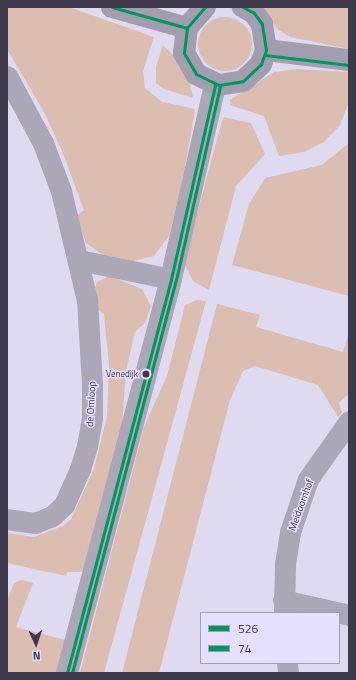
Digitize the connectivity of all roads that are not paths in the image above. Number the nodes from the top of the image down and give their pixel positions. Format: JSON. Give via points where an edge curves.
{"nodes":[{"id":1,"x":112,"y":7,"type":"edge"},
{"id":2,"x":205,"y":7,"type":"edge"},
{"id":3,"x":243,"y":7,"type":"edge"},
{"id":4,"x":187,"y":28,"type":"junction"},
{"id":5,"x":266,"y":50,"type":"junction"},
{"id":6,"x":349,"y":60,"type":"edge"},
{"id":7,"x":7,"y":76,"type":"edge"},
{"id":8,"x":215,"y":84,"type":"junction"},
{"id":9,"x":79,"y":260,"type":"junction"},
{"id":10,"x":171,"y":279,"type":"junction"},
{"id":11,"x":349,"y":421,"type":"edge"},
{"id":12,"x":7,"y":519,"type":"edge"},
{"id":13,"x":283,"y":606,"type":"edge"},
{"id":14,"x":327,"y":612,"type":"edge"},
{"id":15,"x":67,"y":673,"type":"edge"}],
"edges":[{"from":1,"to":4,"type":"main road"},
{"from":2,"to":4,"type":"main road"},
{"from":3,"to":5,"type":"main road","via":[[254,13],[262,24]]},
{"from":4,"to":8,"type":"main road","via":[[183,40],[189,65],[196,74]]},
{"from":5,"to":6,"type":"main road"},
{"from":5,"to":8,"type":"main road","via":[[261,64],[244,81]]},
{"from":7,"to":9,"type":"street","name":"de Omloop","via":[[43,143],[61,191]]},
{"from":8,"to":10,"type":"street"},
{"from":9,"to":10,"type":"street"},
{"from":9,"to":12,"type":"street","name":"de Omloop","via":[[87,300],[92,385],[92,418],[80,469],[64,505],[52,516],[35,523]]},
{"from":10,"to":15,"type":"street"},
{"from":11,"to":13,"type":"street","name":"Meidoornhof","via":[[308,479],[290,532]]},
{"from":13,"to":14,"type":"street","name":"Meidoornhof"}]}
